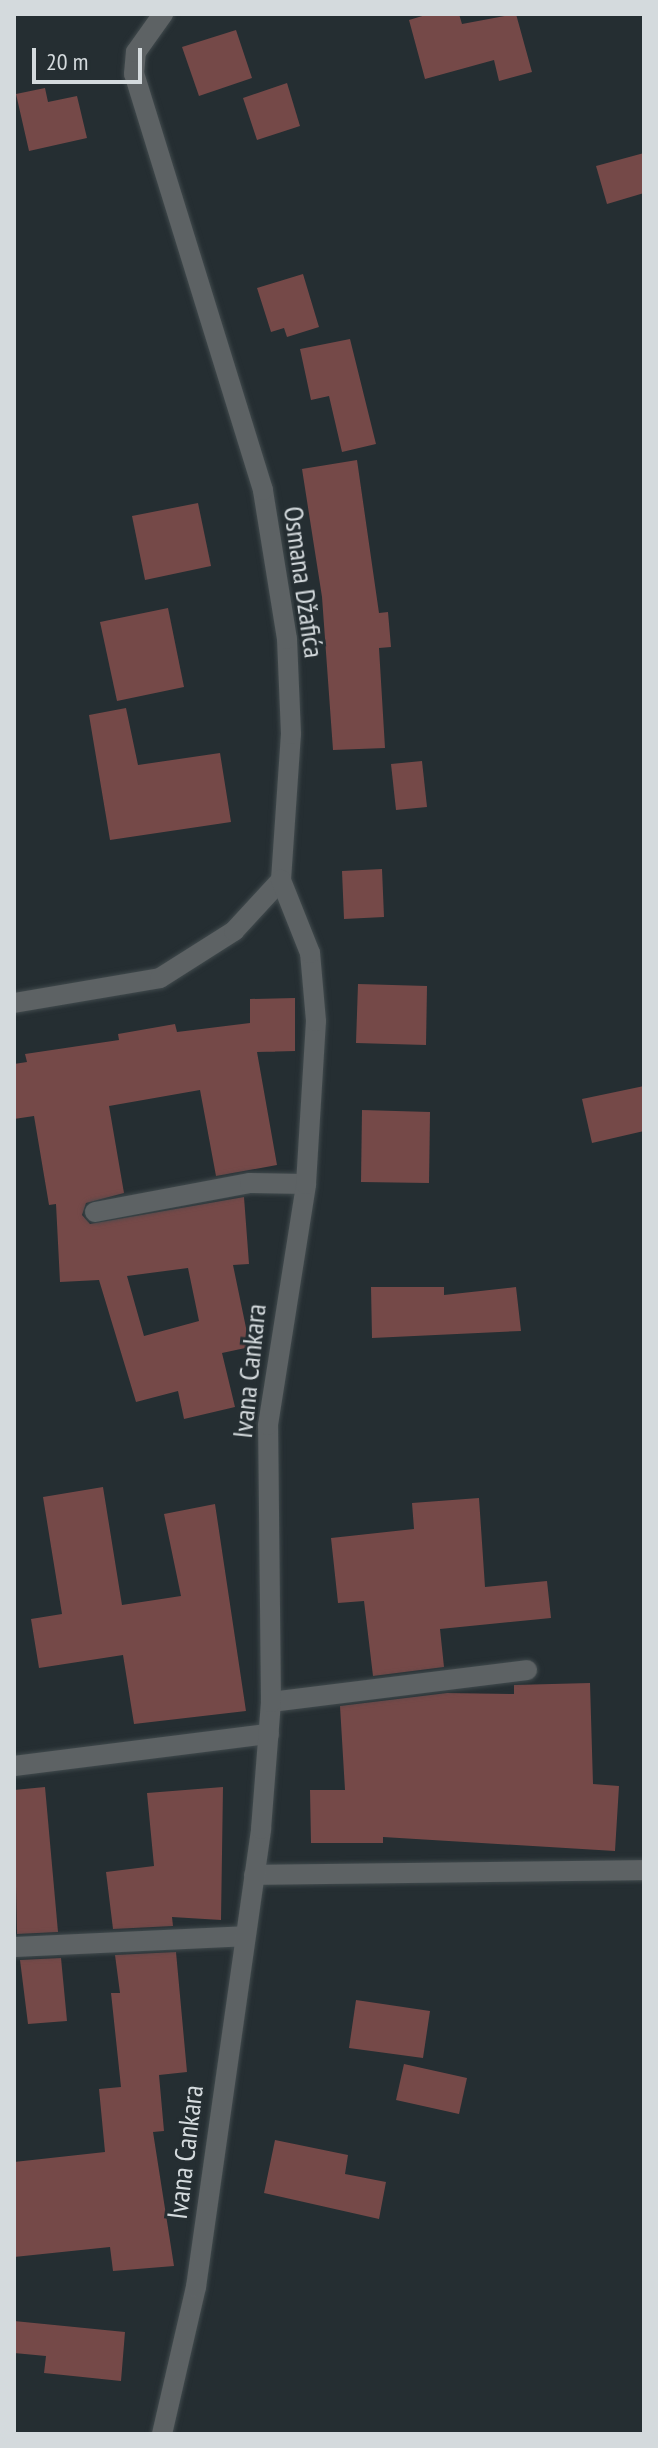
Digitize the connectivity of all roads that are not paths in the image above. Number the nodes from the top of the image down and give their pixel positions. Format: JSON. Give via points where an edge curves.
{"nodes":[{"id":1,"x":163,"y":14,"type":"edge"},
{"id":2,"x":281,"y":880,"type":"junction"},
{"id":3,"x":14,"y":1003,"type":"edge"},
{"id":4,"x":306,"y":1184,"type":"junction"},
{"id":5,"x":95,"y":1212,"type":"dead end"},
{"id":6,"x":527,"y":1670,"type":"dead end"},
{"id":7,"x":271,"y":1702,"type":"junction"},
{"id":8,"x":269,"y":1734,"type":"junction"},
{"id":9,"x":14,"y":1766,"type":"edge"},
{"id":10,"x":644,"y":1870,"type":"edge"},
{"id":11,"x":254,"y":1875,"type":"junction"},
{"id":12,"x":245,"y":1936,"type":"junction"},
{"id":13,"x":14,"y":1947,"type":"edge"},
{"id":14,"x":162,"y":2434,"type":"edge"}],
"edges":[{"from":1,"to":2,"type":"street","name":"Osmana Džafića","via":[[136,52],[134,74],[263,490],[287,639],[291,734]]},
{"from":2,"to":3,"type":"street","via":[[234,931],[160,978]]},
{"from":2,"to":4,"type":"street","name":"Ivana Cankara","via":[[310,953],[316,1021]]},
{"from":4,"to":5,"type":"street","via":[[250,1183]]},
{"from":4,"to":7,"type":"street","name":"Ivana Cankara","via":[[268,1425]]},
{"from":6,"to":7,"type":"street"},
{"from":7,"to":8,"type":"street","name":"Ivana Cankara"},
{"from":8,"to":9,"type":"street"},
{"from":8,"to":11,"type":"street","name":"Ivana Cankara"},
{"from":10,"to":11,"type":"street"},
{"from":11,"to":12,"type":"street","name":"Ivana Cankara"},
{"from":12,"to":13,"type":"street"},
{"from":12,"to":14,"type":"street","name":"Ivana Cankara","via":[[196,2287]]}]}
